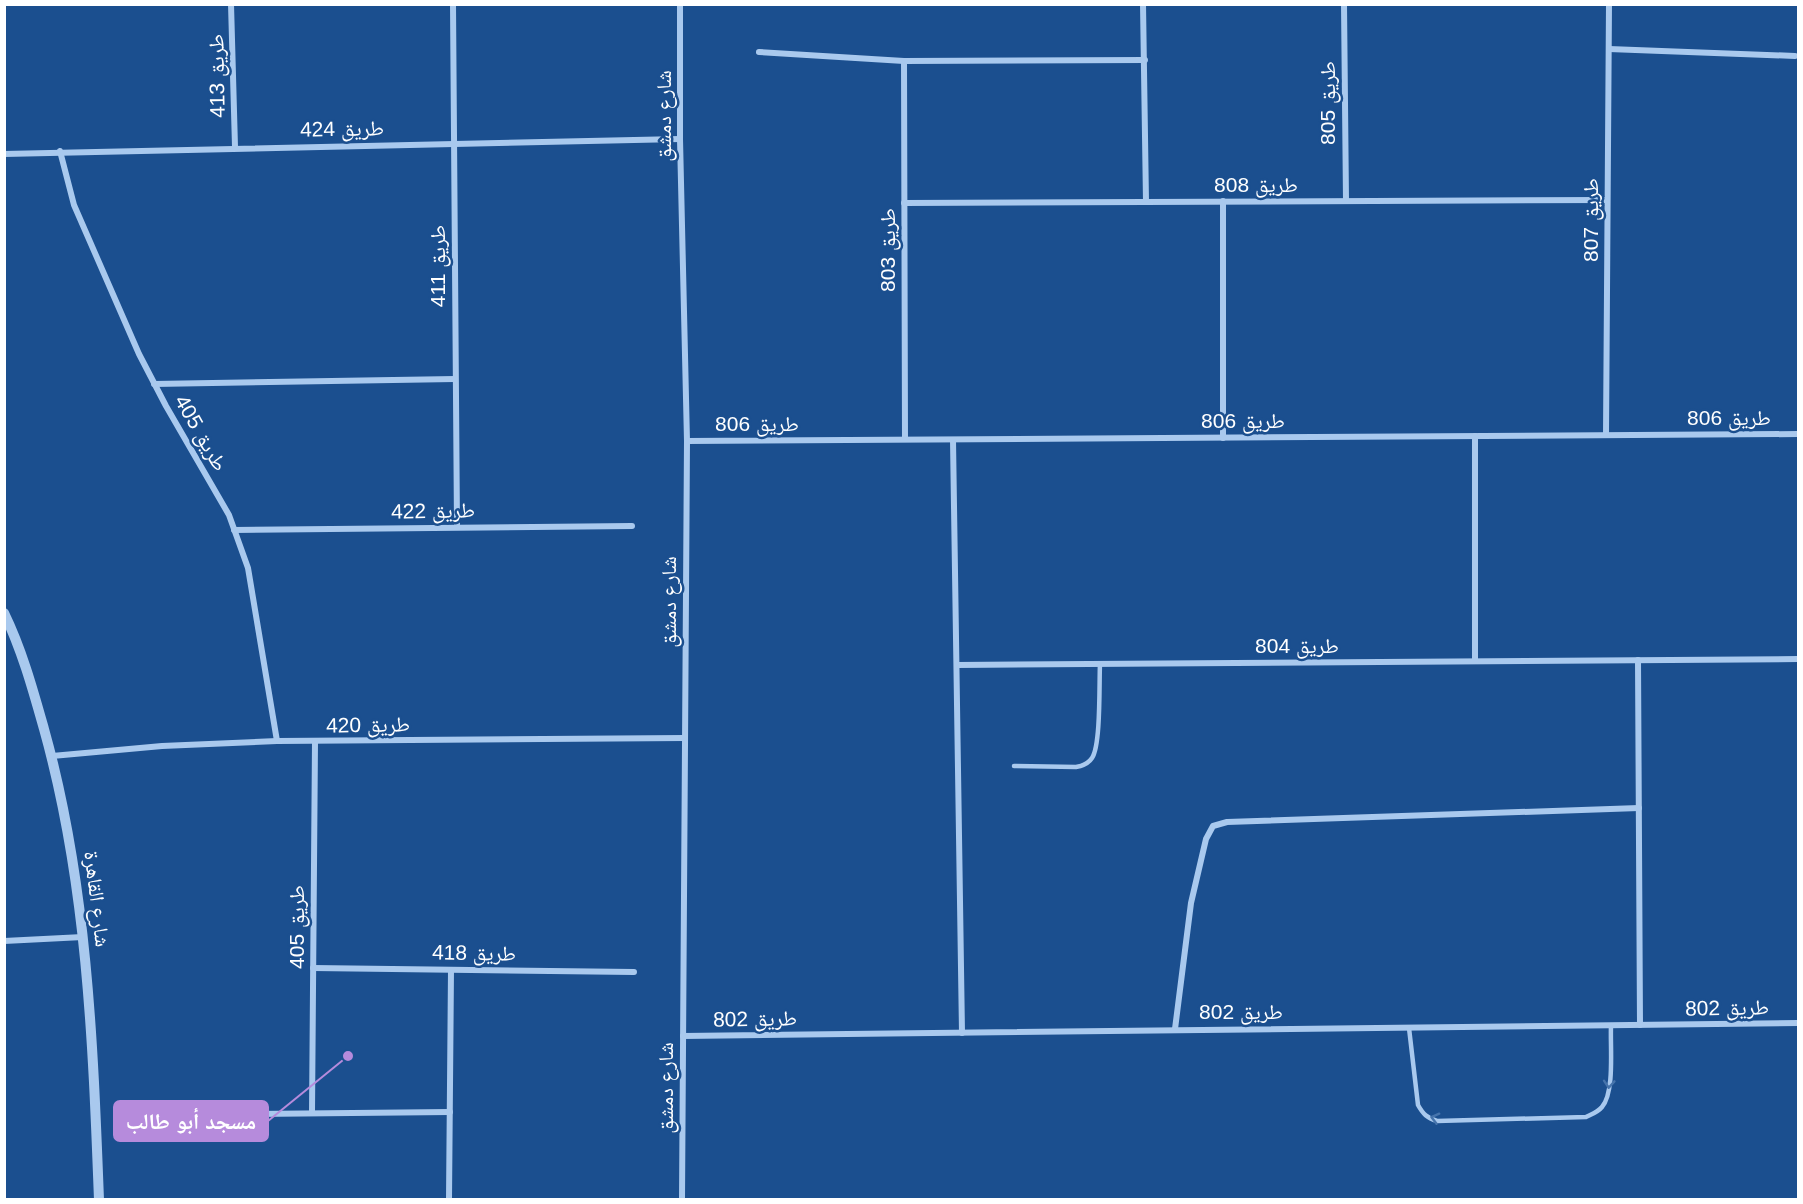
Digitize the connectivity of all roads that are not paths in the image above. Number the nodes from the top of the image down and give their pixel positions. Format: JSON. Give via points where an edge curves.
{"nodes":[{"id":1,"x":231,"y":4,"type":"edge"},
{"id":2,"x":453,"y":4,"type":"edge"},
{"id":3,"x":680,"y":4,"type":"edge"},
{"id":4,"x":1143,"y":4,"type":"edge"},
{"id":5,"x":1344,"y":4,"type":"edge"},
{"id":6,"x":1609,"y":4,"type":"edge"},
{"id":7,"x":1608,"y":49,"type":"junction"},
{"id":8,"x":759,"y":52,"type":"dead end"},
{"id":9,"x":1795,"y":56,"type":"dead end"},
{"id":10,"x":1145,"y":60,"type":"junction"},
{"id":11,"x":904,"y":61,"type":"junction"},
{"id":12,"x":680,"y":139,"type":"junction"},
{"id":13,"x":454,"y":143,"type":"junction"},
{"id":14,"x":235,"y":147,"type":"junction"},
{"id":15,"x":60,"y":151,"type":"junction"},
{"id":16,"x":4,"y":153,"type":"edge"},
{"id":17,"x":1607,"y":200,"type":"junction"},
{"id":18,"x":1146,"y":201,"type":"junction"},
{"id":19,"x":1223,"y":201,"type":"junction"},
{"id":20,"x":1346,"y":201,"type":"junction"},
{"id":21,"x":904,"y":202,"type":"junction"},
{"id":22,"x":455,"y":379,"type":"junction"},
{"id":23,"x":154,"y":384,"type":"junction"},
{"id":24,"x":1798,"y":434,"type":"edge"},
{"id":25,"x":1606,"y":435,"type":"junction"},
{"id":26,"x":1476,"y":436,"type":"junction"},
{"id":27,"x":1223,"y":438,"type":"junction"},
{"id":28,"x":905,"y":439,"type":"junction"},
{"id":29,"x":953,"y":440,"type":"junction"},
{"id":30,"x":687,"y":441,"type":"junction"},
{"id":31,"x":632,"y":526,"type":"dead end"},
{"id":32,"x":456,"y":527,"type":"junction"},
{"id":33,"x":234,"y":530,"type":"junction"},
{"id":34,"x":4,"y":613,"type":"edge"},
{"id":35,"x":1798,"y":659,"type":"edge"},
{"id":36,"x":1638,"y":660,"type":"junction"},
{"id":37,"x":1475,"y":661,"type":"junction"},
{"id":38,"x":1100,"y":664,"type":"junction"},
{"id":39,"x":957,"y":665,"type":"junction"},
{"id":40,"x":685,"y":738,"type":"junction"},
{"id":41,"x":277,"y":741,"type":"junction"},
{"id":42,"x":315,"y":742,"type":"junction"},
{"id":43,"x":52,"y":756,"type":"junction"},
{"id":44,"x":1014,"y":766,"type":"dead end"},
{"id":45,"x":1639,"y":808,"type":"junction"},
{"id":46,"x":83,"y":937,"type":"junction"},
{"id":47,"x":4,"y":941,"type":"edge"},
{"id":48,"x":313,"y":968,"type":"junction"},
{"id":49,"x":451,"y":969,"type":"junction"},
{"id":50,"x":634,"y":972,"type":"dead end"},
{"id":51,"x":1798,"y":1023,"type":"edge"},
{"id":52,"x":1640,"y":1025,"type":"junction"},
{"id":53,"x":1611,"y":1026,"type":"junction"},
{"id":54,"x":1409,"y":1028,"type":"junction"},
{"id":55,"x":1175,"y":1029,"type":"junction"},
{"id":56,"x":962,"y":1034,"type":"junction"},
{"id":57,"x":683,"y":1036,"type":"junction"},
{"id":58,"x":450,"y":1112,"type":"junction"},
{"id":59,"x":312,"y":1113,"type":"junction"},
{"id":60,"x":143,"y":1115,"type":"dead end"},
{"id":61,"x":99,"y":1200,"type":"edge"},
{"id":62,"x":449,"y":1200,"type":"edge"},
{"id":63,"x":682,"y":1200,"type":"edge"}],
"edges":[{"from":1,"to":14,"type":"street","name":"طريق 413"},
{"from":2,"to":13,"type":"street","name":"طريق 411"},
{"from":3,"to":12,"type":"street","name":"شارع دمشق"},
{"from":4,"to":10,"type":"street"},
{"from":5,"to":20,"type":"street","name":"طريق 805"},
{"from":6,"to":7,"type":"street","name":"طريق 807"},
{"from":7,"to":9,"type":"street"},
{"from":7,"to":17,"type":"street","name":"طريق 807"},
{"from":8,"to":11,"type":"street"},
{"from":10,"to":11,"type":"street"},
{"from":10,"to":18,"type":"street"},
{"from":11,"to":21,"type":"street","name":"طريق 803"},
{"from":12,"to":13,"type":"street","name":"طريق 424"},
{"from":12,"to":30,"type":"street","name":"شارع دمشق"},
{"from":13,"to":14,"type":"street","name":"طريق 424"},
{"from":13,"to":22,"type":"street","name":"طريق 411"},
{"from":14,"to":15,"type":"street","name":"طريق 424"},
{"from":15,"to":16,"type":"street","name":"طريق 424"},
{"from":15,"to":23,"type":"street","name":"طريق 405","via":[[74,206]]},
{"from":17,"to":20,"type":"street","name":"طريق 808"},
{"from":17,"to":25,"type":"street","name":"طريق 807"},
{"from":18,"to":19,"type":"street","name":"طريق 808"},
{"from":18,"to":21,"type":"street","name":"طريق 808"},
{"from":19,"to":20,"type":"street","name":"طريق 808"},
{"from":19,"to":27,"type":"street"},
{"from":21,"to":28,"type":"street","name":"طريق 803"},
{"from":22,"to":23,"type":"street"},
{"from":22,"to":32,"type":"street","name":"طريق 411"},
{"from":23,"to":33,"type":"street","name":"طريق 405"},
{"from":24,"to":25,"type":"street","name":"طريق 806"},
{"from":25,"to":26,"type":"street","name":"طريق 806"},
{"from":26,"to":27,"type":"street","name":"طريق 806"},
{"from":26,"to":37,"type":"street"},
{"from":27,"to":29,"type":"street","name":"طريق 806"},
{"from":28,"to":29,"type":"street","name":"طريق 806"},
{"from":28,"to":30,"type":"street","name":"طريق 806"},
{"from":29,"to":39,"type":"street"},
{"from":30,"to":40,"type":"street","name":"شارع دمشق"},
{"from":31,"to":32,"type":"street","name":"طريق 422"},
{"from":32,"to":33,"type":"street","name":"طريق 422"},
{"from":33,"to":41,"type":"street","name":"طريق 405","via":[[248,568]]},
{"from":34,"to":43,"type":"street","name":"شارع القاهرة","via":[[32,684]]},
{"from":35,"to":36,"type":"street","name":"طريق 804"},
{"from":36,"to":37,"type":"street","name":"طريق 804"},
{"from":36,"to":45,"type":"street"},
{"from":37,"to":38,"type":"street","name":"طريق 804"},
{"from":38,"to":39,"type":"street","name":"طريق 804"},
{"from":38,"to":44,"type":"lane","via":[[1097,744],[1091,760],[1076,767]]},
{"from":39,"to":56,"type":"street"},
{"from":40,"to":42,"type":"street","name":"طريق 420"},
{"from":40,"to":57,"type":"street","name":"شارع دمشق"},
{"from":41,"to":42,"type":"street","name":"طريق 420"},
{"from":41,"to":43,"type":"street","name":"طريق 420"},
{"from":42,"to":48,"type":"street","name":"طريق 405"},
{"from":43,"to":46,"type":"street","name":"شارع القاهرة","via":[[70,841]]},
{"from":45,"to":52,"type":"street"},
{"from":45,"to":55,"type":"street","via":[[1227,822],[1212,826],[1191,903]]},
{"from":46,"to":47,"type":"street"},
{"from":46,"to":61,"type":"street","name":"شارع القاهرة"},
{"from":48,"to":49,"type":"street","name":"طريق 418"},
{"from":48,"to":59,"type":"street","name":"طريق 405"},
{"from":49,"to":50,"type":"street","name":"طريق 418"},
{"from":49,"to":58,"type":"street"},
{"from":51,"to":52,"type":"street","name":"طريق 802"},
{"from":52,"to":53,"type":"street","name":"طريق 802"},
{"from":53,"to":54,"type":"street","name":"طريق 802"},
{"from":53,"to":54,"type":"lane","one_way":true,"via":[[1609,1092],[1594,1113],[1586,1117],[1437,1120],[1429,1118],[1418,1105]]},
{"from":54,"to":55,"type":"street","name":"طريق 802"},
{"from":55,"to":56,"type":"street","name":"طريق 802"},
{"from":56,"to":57,"type":"street","name":"طريق 802"},
{"from":57,"to":63,"type":"street","name":"شارع دمشق"},
{"from":58,"to":59,"type":"street"},
{"from":58,"to":62,"type":"street"},
{"from":59,"to":60,"type":"street"}]}
